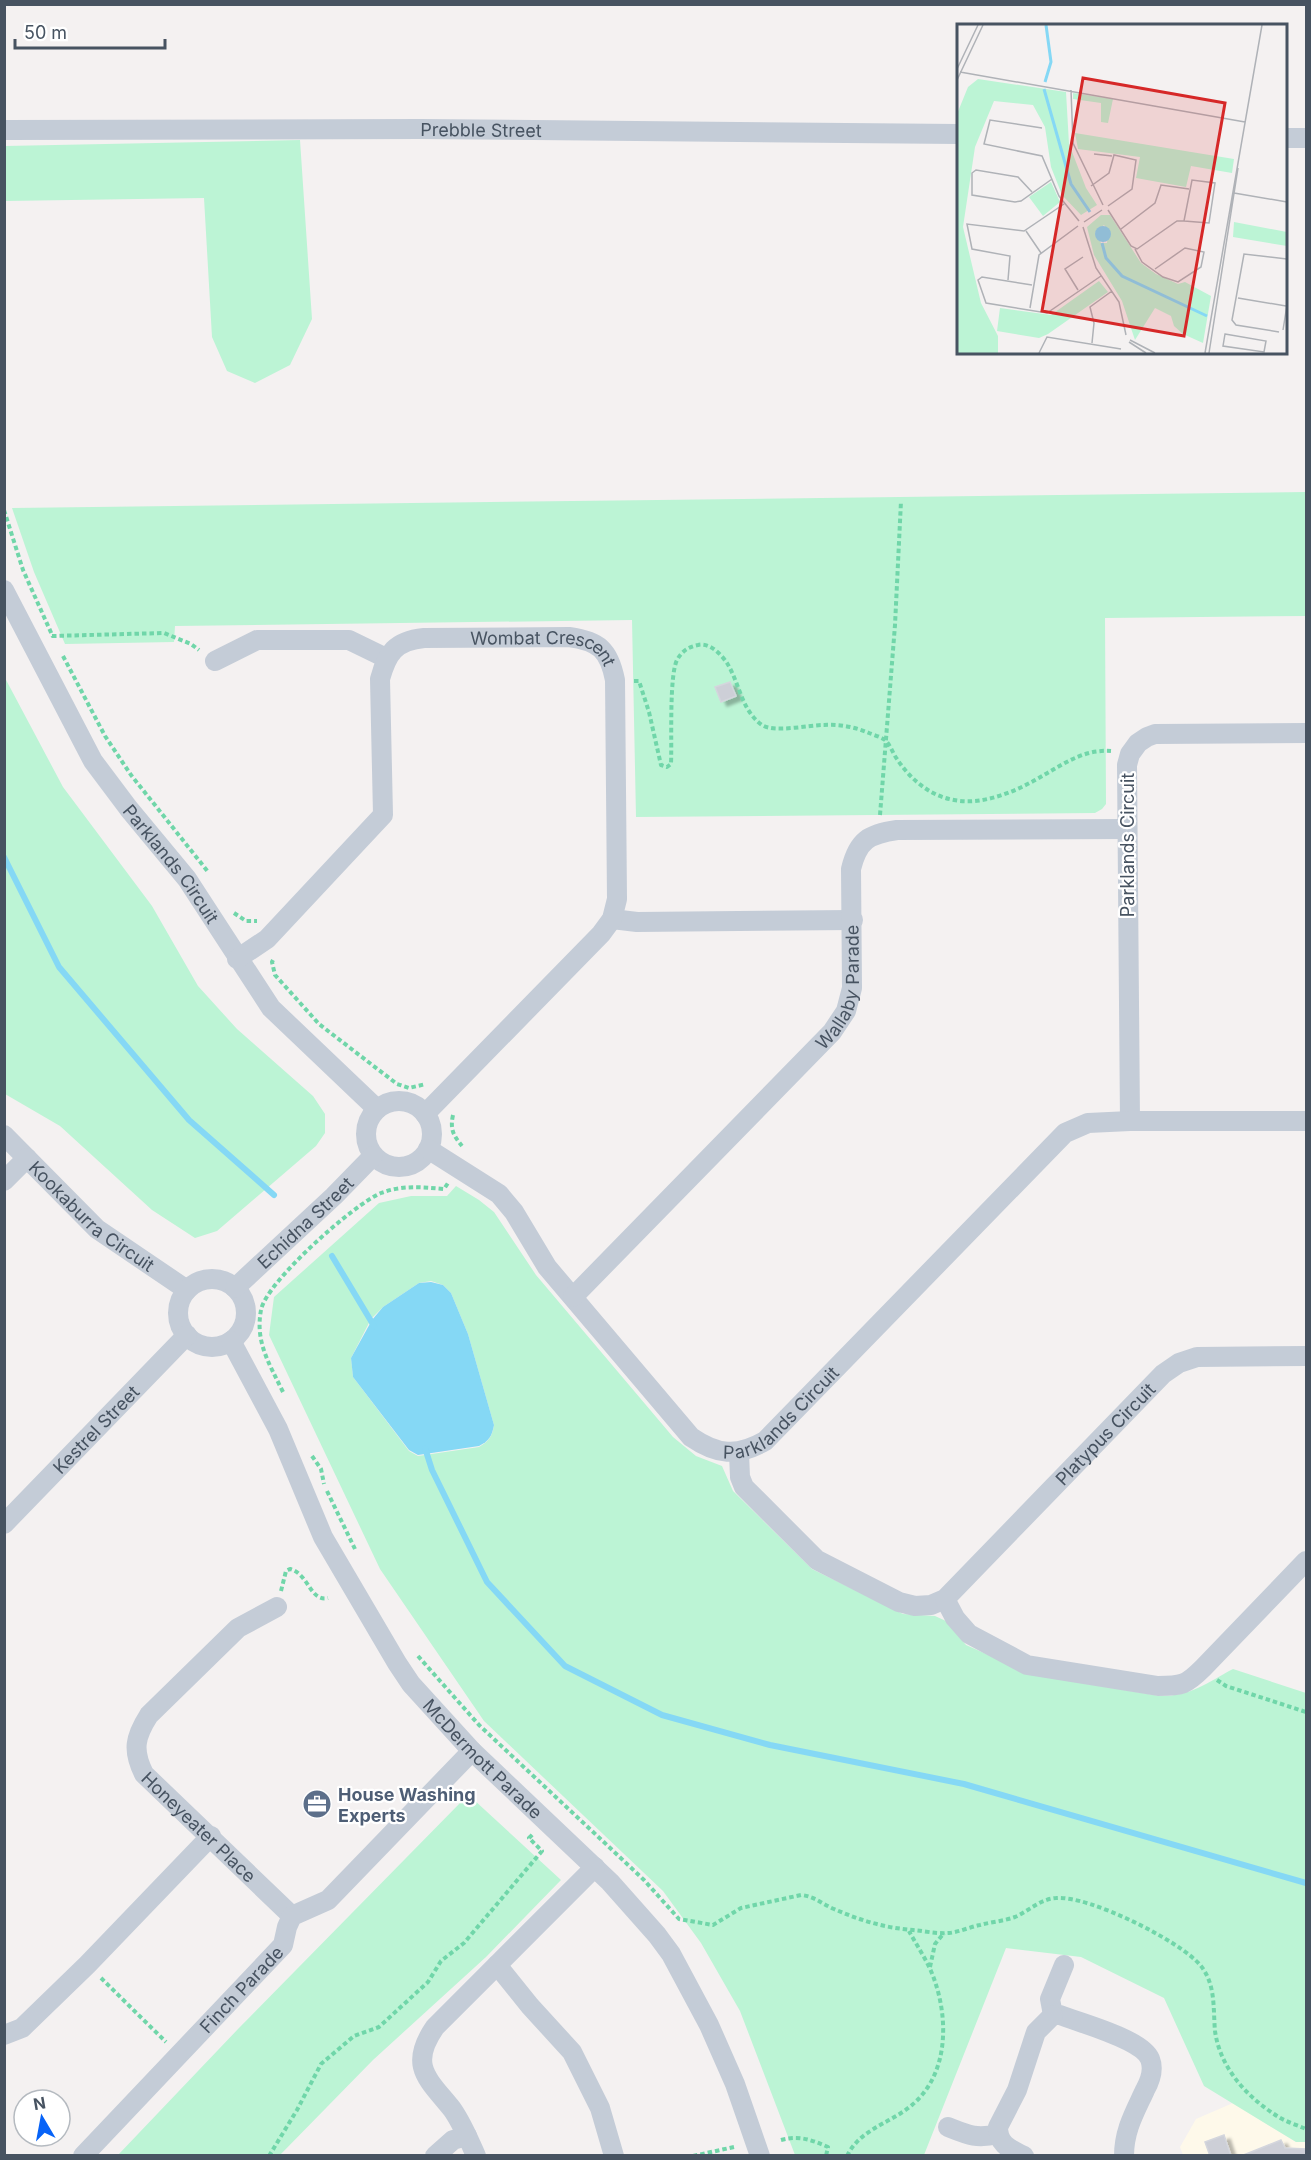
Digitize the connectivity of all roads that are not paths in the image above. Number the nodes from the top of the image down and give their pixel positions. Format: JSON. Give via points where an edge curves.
{"nodes":[{"id":1,"x":4,"y":130,"type":"edge"},
{"id":2,"x":957,"y":134,"type":"edge"},
{"id":3,"x":1287,"y":138,"type":"edge"},
{"id":4,"x":1306,"y":138,"type":"edge"},
{"id":5,"x":4,"y":590,"type":"edge"},
{"id":6,"x":386,"y":658,"type":"junction"},
{"id":7,"x":214,"y":661,"type":"road end"},
{"id":8,"x":1306,"y":733,"type":"edge"},
{"id":9,"x":1126,"y":828,"type":"junction"},
{"id":10,"x":612,"y":919,"type":"junction"},
{"id":11,"x":853,"y":920,"type":"junction"},
{"id":12,"x":237,"y":958,"type":"junction"},
{"id":13,"x":377,"y":1109,"type":"junction"},
{"id":14,"x":425,"y":1114,"type":"junction"},
{"id":15,"x":1130,"y":1121,"type":"junction"},
{"id":16,"x":1306,"y":1121,"type":"edge"},
{"id":17,"x":4,"y":1135,"type":"edge"},
{"id":18,"x":428,"y":1149,"type":"junction"},
{"id":19,"x":373,"y":1156,"type":"junction"},
{"id":20,"x":27,"y":1158,"type":"junction"},
{"id":21,"x":4,"y":1181,"type":"edge"},
{"id":22,"x":235,"y":1288,"type":"junction"},
{"id":23,"x":187,"y":1290,"type":"junction"},
{"id":24,"x":573,"y":1296,"type":"junction"},
{"id":25,"x":187,"y":1335,"type":"junction"},
{"id":26,"x":231,"y":1341,"type":"junction"},
{"id":27,"x":1306,"y":1356,"type":"edge"},
{"id":28,"x":739,"y":1453,"type":"junction"},
{"id":29,"x":4,"y":1524,"type":"edge"},
{"id":30,"x":1306,"y":1561,"type":"edge"},
{"id":31,"x":945,"y":1599,"type":"junction"},
{"id":32,"x":277,"y":1607,"type":"road end"},
{"id":33,"x":472,"y":1751,"type":"junction"},
{"id":34,"x":210,"y":1836,"type":"junction"},
{"id":35,"x":595,"y":1867,"type":"junction"},
{"id":36,"x":292,"y":1916,"type":"junction"},
{"id":37,"x":497,"y":1965,"type":"junction"},
{"id":38,"x":1064,"y":1965,"type":"dead end"},
{"id":39,"x":1053,"y":2015,"type":"junction"},
{"id":40,"x":4,"y":2035,"type":"edge"},
{"id":41,"x":948,"y":2127,"type":"dead end"},
{"id":42,"x":998,"y":2134,"type":"junction"},
{"id":43,"x":467,"y":2136,"type":"junction"},
{"id":44,"x":83,"y":2156,"type":"edge"},
{"id":45,"x":435,"y":2156,"type":"edge"},
{"id":46,"x":476,"y":2156,"type":"edge"},
{"id":47,"x":614,"y":2156,"type":"edge"},
{"id":48,"x":760,"y":2156,"type":"edge"},
{"id":49,"x":1024,"y":2156,"type":"edge"},
{"id":50,"x":1124,"y":2156,"type":"edge"}],
"edges":[{"from":1,"to":2,"type":"street","name":"Prebble Street"},
{"from":3,"to":4,"type":"street"},
{"from":5,"to":12,"type":"street","name":"Parklands Circuit","via":[[93,761],[187,879]]},
{"from":6,"to":7,"type":"street","via":[[349,640],[257,640]]},
{"from":6,"to":10,"type":"street","name":"Wombat Crescent","via":[[410,640],[568,637],[588,640],[605,652],[615,680],[616,899]]},
{"from":6,"to":12,"type":"street","via":[[380,680],[383,815],[267,939]]},
{"from":8,"to":9,"type":"street","name":"Parklands Circuit","via":[[1147,736],[1130,754],[1127,765]]},
{"from":9,"to":11,"type":"street","name":"Wallaby Parade","via":[[880,832],[869,837],[854,855]]},
{"from":9,"to":15,"type":"street","name":"Parklands Circuit"},
{"from":10,"to":11,"type":"street"},
{"from":10,"to":14,"type":"street"},
{"from":11,"to":24,"type":"street","name":"Wallaby Parade","via":[[852,988],[846,1011],[832,1032]]},
{"from":12,"to":13,"type":"street","name":"Parklands Circuit","via":[[271,1008]]},
{"from":13,"to":14,"type":"street","via":[[397,1101],[407,1102]]},
{"from":13,"to":19,"type":"street","via":[[366,1127]]},
{"from":14,"to":18,"type":"street","via":[[432,1131]]},
{"from":15,"to":16,"type":"street","name":"Parklands Circuit"},
{"from":15,"to":28,"type":"street","name":"Parklands Circuit","via":[[1088,1123],[1065,1133],[765,1441]]},
{"from":17,"to":20,"type":"street","name":"Kookaburra Circuit"},
{"from":18,"to":19,"type":"street","via":[[422,1158],[402,1167],[392,1167]]},
{"from":18,"to":24,"type":"street","name":"Parklands Circuit","via":[[499,1194],[546,1267]]},
{"from":19,"to":22,"type":"street","name":"Echidna Street"},
{"from":20,"to":21,"type":"street"},
{"from":20,"to":23,"type":"street","name":"Kookaburra Circuit","via":[[97,1229]]},
{"from":22,"to":23,"type":"street","via":[[228,1282],[211,1279]]},
{"from":22,"to":26,"type":"street","via":[[246,1311],[243,1328]]},
{"from":23,"to":25,"type":"street","via":[[179,1308],[181,1327]]},
{"from":24,"to":28,"type":"street","name":"Parklands Circuit","via":[[691,1437],[705,1447]]},
{"from":25,"to":26,"type":"street","via":[[213,1347]]},
{"from":25,"to":29,"type":"street","name":"Kestrel Street"},
{"from":26,"to":33,"type":"street","name":"McDermott Parade","via":[[278,1429],[323,1537],[352,1589],[411,1684]]},
{"from":27,"to":31,"type":"street","name":"Platypus Circuit","via":[[1197,1357],[1163,1374]]},
{"from":28,"to":31,"type":"street","via":[[744,1486],[817,1560],[899,1602],[915,1606]]},
{"from":30,"to":31,"type":"street","via":[[1188,1683],[1174,1686],[1027,1665],[969,1635]]},
{"from":32,"to":34,"type":"street","name":"Honeyeater Place","via":[[238,1628],[149,1715],[139,1730],[137,1761],[144,1774]]},
{"from":33,"to":35,"type":"street","name":"McDermott Parade"},
{"from":33,"to":36,"type":"street","via":[[328,1900]]},
{"from":34,"to":36,"type":"street","name":"Honeyeater Place"},
{"from":34,"to":40,"type":"street","via":[[22,2028]]},
{"from":35,"to":37,"type":"street"},
{"from":35,"to":48,"type":"street","name":"McDermott Parade","via":[[671,1954],[735,2084]]},
{"from":36,"to":44,"type":"street","name":"Finch Parade","via":[[283,1945]]},
{"from":37,"to":43,"type":"street","via":[[425,2042],[423,2055],[429,2083],[453,2111]]},
{"from":37,"to":47,"type":"street","via":[[572,2052],[600,2108]]},
{"from":38,"to":39,"type":"street","via":[[1050,1999]]},
{"from":39,"to":42,"type":"street","via":[[1036,2032]]},
{"from":39,"to":50,"type":"street","via":[[1133,2043],[1150,2058],[1151,2076],[1128,2126]]},
{"from":41,"to":42,"type":"street","via":[[973,2136]]},
{"from":42,"to":49,"type":"street","via":[[1006,2147]]},
{"from":43,"to":45,"type":"street","via":[[453,2140]]},
{"from":43,"to":46,"type":"street"}]}
